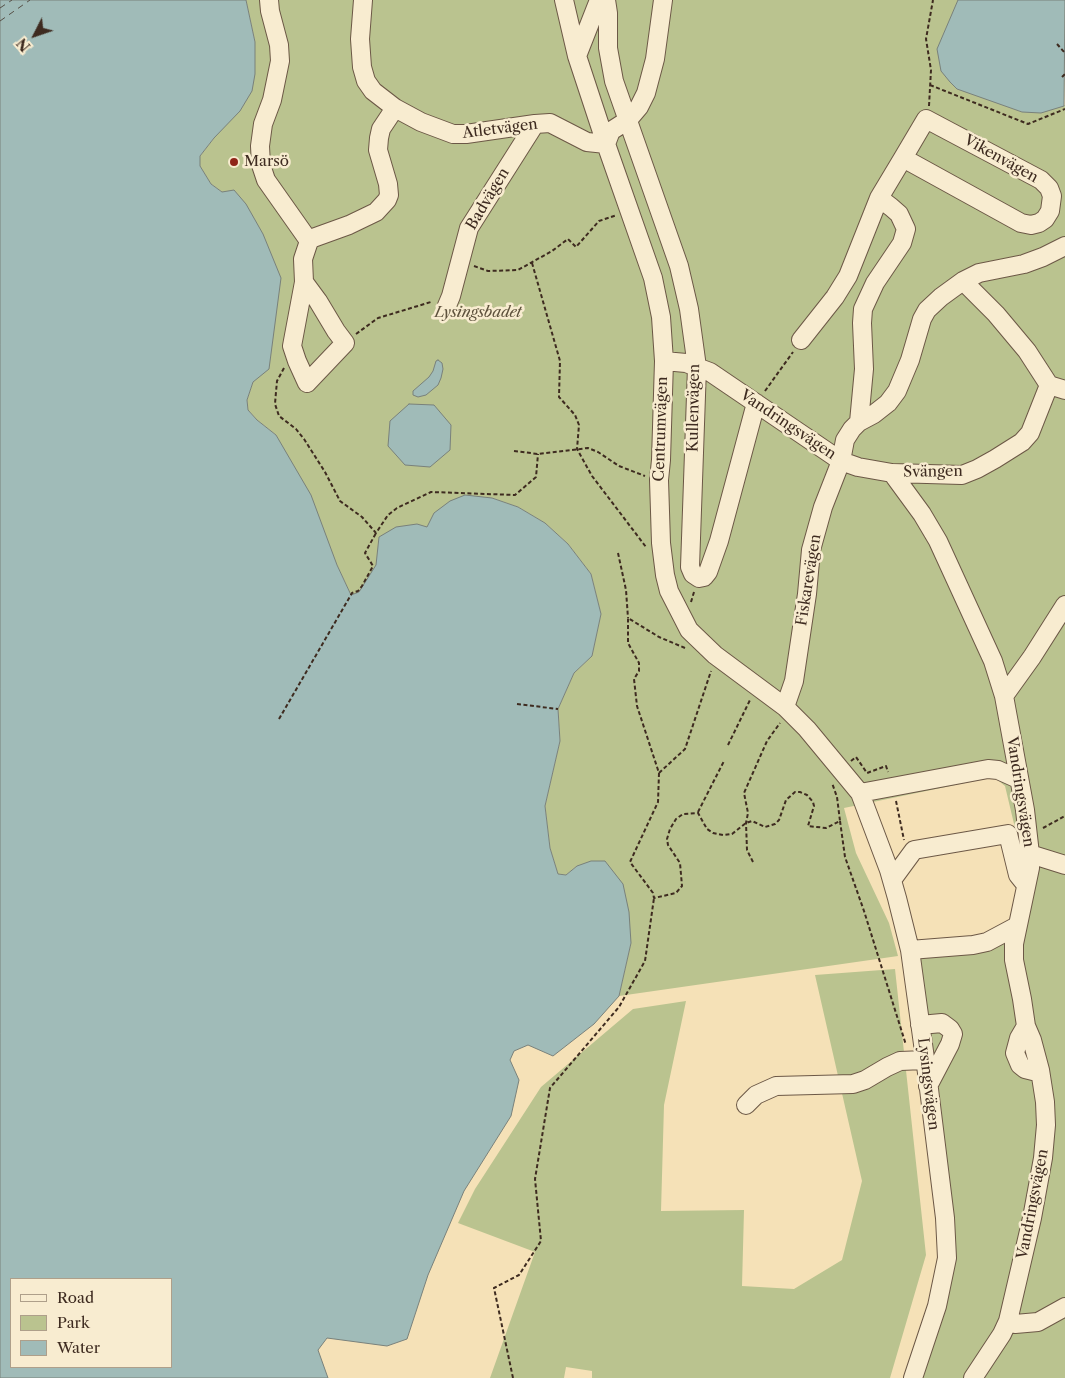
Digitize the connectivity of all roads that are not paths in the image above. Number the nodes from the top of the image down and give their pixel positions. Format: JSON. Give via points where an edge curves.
{"nodes":[{"id":1,"x":269,"y":0,"type":"edge"},
{"id":2,"x":363,"y":0,"type":"edge"},
{"id":3,"x":564,"y":0,"type":"edge"},
{"id":4,"x":599,"y":0,"type":"edge"},
{"id":5,"x":606,"y":0,"type":"edge"},
{"id":6,"x":663,"y":0,"type":"edge"},
{"id":7,"x":577,"y":56,"type":"junction"},
{"id":8,"x":395,"y":108,"type":"junction"},
{"id":9,"x":628,"y":120,"type":"junction"},
{"id":10,"x":535,"y":124,"type":"junction"},
{"id":11,"x":606,"y":144,"type":"junction"},
{"id":12,"x":903,"y":158,"type":"junction"},
{"id":13,"x":878,"y":198,"type":"junction"},
{"id":14,"x":309,"y":242,"type":"junction"},
{"id":15,"x":1065,"y":246,"type":"edge"},
{"id":16,"x":964,"y":281,"type":"junction"},
{"id":17,"x":304,"y":282,"type":"junction"},
{"id":18,"x":448,"y":302,"type":"road end"},
{"id":19,"x":801,"y":340,"type":"road end"},
{"id":20,"x":664,"y":361,"type":"junction"},
{"id":21,"x":697,"y":367,"type":"junction"},
{"id":22,"x":1057,"y":387,"type":"edge"},
{"id":23,"x":756,"y":404,"type":"junction"},
{"id":24,"x":859,"y":422,"type":"junction"},
{"id":25,"x":841,"y":461,"type":"junction"},
{"id":26,"x":892,"y":473,"type":"junction"},
{"id":27,"x":1065,"y":605,"type":"edge"},
{"id":28,"x":1004,"y":696,"type":"junction"},
{"id":29,"x":788,"y":709,"type":"junction"},
{"id":30,"x":1018,"y":779,"type":"junction"},
{"id":31,"x":860,"y":794,"type":"junction"},
{"id":32,"x":1030,"y":854,"type":"junction"},
{"id":33,"x":1065,"y":865,"type":"edge"},
{"id":34,"x":892,"y":880,"type":"junction"},
{"id":35,"x":1026,"y":886,"type":"junction"},
{"id":36,"x":1017,"y":926,"type":"junction"},
{"id":37,"x":910,"y":950,"type":"junction"},
{"id":38,"x":920,"y":1025,"type":"junction"},
{"id":39,"x":917,"y":1060,"type":"junction"},
{"id":40,"x":928,"y":1086,"type":"junction"},
{"id":41,"x":746,"y":1105,"type":"dead end"},
{"id":42,"x":1065,"y":1307,"type":"edge"},
{"id":43,"x":1008,"y":1321,"type":"junction"},
{"id":44,"x":913,"y":1378,"type":"edge"},
{"id":45,"x":973,"y":1378,"type":"edge"}],
"edges":[{"from":1,"to":14,"type":"street","via":[[280,61],[263,124],[261,165],[266,180]]},
{"from":2,"to":8,"type":"street","name":"Atletvägen","via":[[362,67],[373,91]]},
{"from":3,"to":7,"type":"street","name":"Centrumvägen"},
{"from":4,"to":7,"type":"street"},
{"from":5,"to":9,"type":"street","name":"Kullenvägen","via":[[610,64]]},
{"from":6,"to":9,"type":"street","via":[[651,78],[638,108]]},
{"from":7,"to":11,"type":"street","name":"Centrumvägen"},
{"from":8,"to":10,"type":"street","name":"Atletvägen","via":[[453,134]]},
{"from":8,"to":14,"type":"street","via":[[379,138],[378,150],[388,184],[387,200],[376,212]]},
{"from":9,"to":11,"type":"street","via":[[611,131]]},
{"from":9,"to":21,"type":"street","name":"Kullenvägen","via":[[679,266]]},
{"from":10,"to":11,"type":"street","name":"Atletvägen","via":[[550,123],[587,142]]},
{"from":10,"to":18,"type":"street","name":"Badvägen","via":[[469,228]]},
{"from":11,"to":20,"type":"street","name":"Centrumvägen","via":[[653,278],[661,318]]},
{"from":12,"to":12,"type":"street","name":"Vikenvägen","via":[[926,120],[1041,180],[1052,196],[1050,211],[1039,223],[1021,224]]},
{"from":12,"to":13,"type":"street"},
{"from":13,"to":19,"type":"street","via":[[848,276]]},
{"from":13,"to":24,"type":"street","via":[[899,214],[906,229],[902,243],[875,283],[863,309],[864,369]]},
{"from":14,"to":17,"type":"street","via":[[303,259]]},
{"from":15,"to":16,"type":"street","name":"Fiskarevägen","via":[[1043,257],[979,273]]},
{"from":16,"to":22,"type":"street"},
{"from":16,"to":24,"type":"street","name":"Fiskarevägen","via":[[927,310],[897,391],[888,403]]},
{"from":17,"to":17,"type":"street","via":[[292,346],[307,382],[345,343]]},
{"from":20,"to":21,"type":"street","name":"Vandringsvägen","via":[[686,362]]},
{"from":20,"to":29,"type":"street","name":"Centrumvägen","via":[[659,480],[662,558],[669,591],[689,630],[715,655]]},
{"from":21,"to":23,"type":"street","name":"Vandringsvägen","via":[[710,372]]},
{"from":21,"to":23,"type":"street","name":"Kullenvägen","via":[[690,567],[698,578],[708,572],[719,541]]},
{"from":22,"to":26,"type":"street","name":"Svängen","via":[[1022,442],[977,469],[962,475]]},
{"from":23,"to":25,"type":"street","name":"Vandringsvägen"},
{"from":24,"to":25,"type":"street","name":"Fiskarevägen","via":[[845,440]]},
{"from":25,"to":26,"type":"street","name":"Vandringsvägen"},
{"from":25,"to":29,"type":"street","name":"Fiskarevägen","via":[[810,550],[807,594]]},
{"from":26,"to":28,"type":"street","name":"Vandringsvägen","via":[[938,541],[993,661]]},
{"from":27,"to":28,"type":"street"},
{"from":28,"to":30,"type":"street","name":"Vandringsvägen"},
{"from":29,"to":31,"type":"street","name":"Centrumvägen"},
{"from":30,"to":31,"type":"street","via":[[988,769]]},
{"from":30,"to":32,"type":"street","name":"Vandringsvägen"},
{"from":31,"to":34,"type":"street","name":"Lysingsvägen"},
{"from":32,"to":33,"type":"street"},
{"from":32,"to":35,"type":"street","name":"Vandringsvägen"},
{"from":34,"to":35,"type":"street","via":[[914,850],[1008,834],[1018,875]]},
{"from":34,"to":37,"type":"street","name":"Lysingsvägen"},
{"from":35,"to":36,"type":"street","name":"Vandringsvägen"},
{"from":36,"to":37,"type":"street","via":[[973,945]]},
{"from":36,"to":43,"type":"street","name":"Vandringsvägen","via":[[1014,960],[1026,1026],[1040,1070],[1046,1125],[1030,1227]]},
{"from":37,"to":38,"type":"street","name":"Lysingsvägen"},
{"from":38,"to":39,"type":"street","name":"Lysingsvägen"},
{"from":38,"to":40,"type":"street","via":[[942,1023],[953,1034]]},
{"from":39,"to":40,"type":"street","name":"Lysingsvägen"},
{"from":39,"to":41,"type":"street","via":[[900,1061],[853,1084],[776,1086]]},
{"from":40,"to":44,"type":"street","name":"Lysingsvägen","via":[[947,1258],[937,1306]]},
{"from":42,"to":43,"type":"street","via":[[1038,1322],[1015,1324]]},
{"from":43,"to":45,"type":"street","name":"Vandringsvägen"}]}
